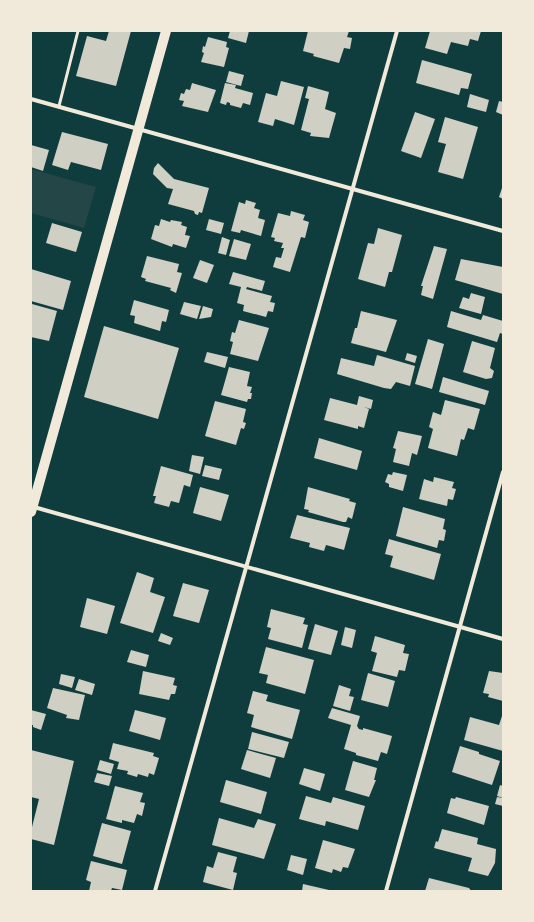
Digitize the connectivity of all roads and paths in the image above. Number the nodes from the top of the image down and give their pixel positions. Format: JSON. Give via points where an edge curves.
{"nodes":[{"id":1,"x":78,"y":31,"type":"edge"},
{"id":2,"x":166,"y":31,"type":"edge"},
{"id":3,"x":397,"y":31,"type":"edge"},
{"id":4,"x":31,"y":99,"type":"edge"},
{"id":5,"x":59,"y":106,"type":"junction"},
{"id":6,"x":139,"y":129,"type":"junction"},
{"id":7,"x":352,"y":189,"type":"junction"},
{"id":8,"x":503,"y":231,"type":"edge"},
{"id":9,"x":503,"y":472,"type":"edge"},
{"id":10,"x":32,"y":509,"type":"edge"},
{"id":11,"x":246,"y":567,"type":"junction"},
{"id":12,"x":459,"y":627,"type":"junction"},
{"id":13,"x":503,"y":639,"type":"edge"},
{"id":14,"x":155,"y":891,"type":"edge"},
{"id":15,"x":386,"y":891,"type":"edge"}],
"edges":[{"from":1,"to":5,"type":"lane"},
{"from":2,"to":6,"type":"main road"},
{"from":3,"to":7,"type":"street"},
{"from":4,"to":5,"type":"street"},
{"from":5,"to":6,"type":"street"},
{"from":6,"to":7,"type":"street"},
{"from":6,"to":10,"type":"main road"},
{"from":7,"to":8,"type":"street"},
{"from":7,"to":11,"type":"street"},
{"from":9,"to":12,"type":"street"},
{"from":10,"to":11,"type":"street"},
{"from":11,"to":12,"type":"street"},
{"from":11,"to":14,"type":"street"},
{"from":12,"to":13,"type":"street"},
{"from":12,"to":15,"type":"street"}]}
